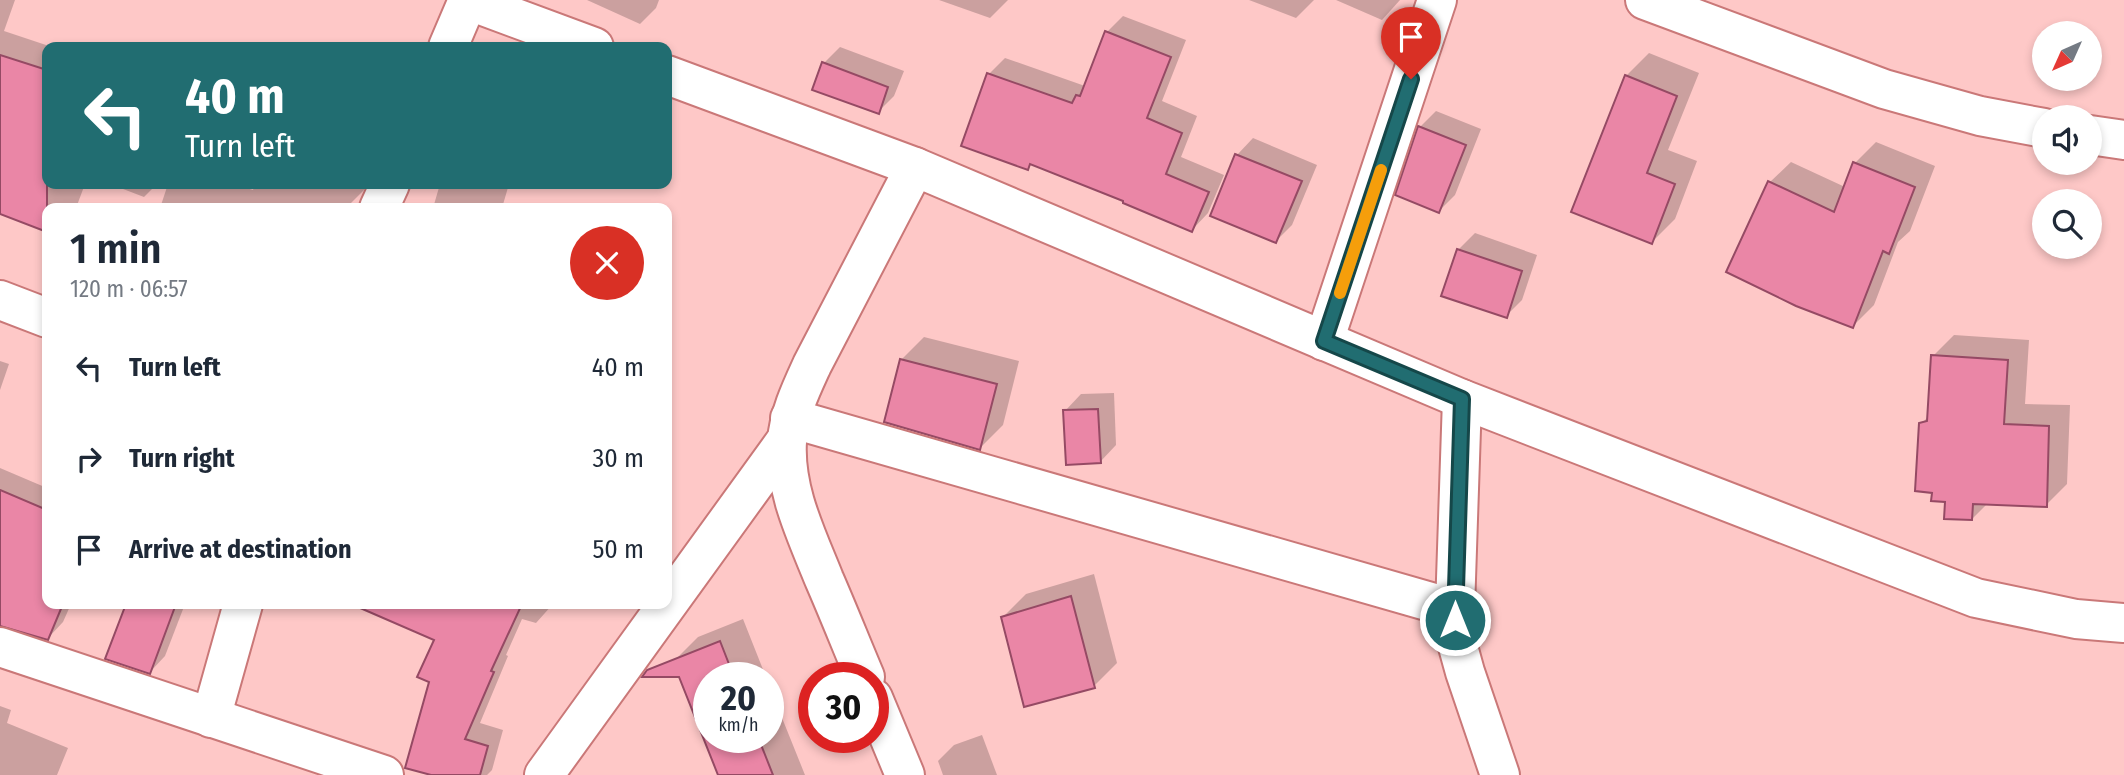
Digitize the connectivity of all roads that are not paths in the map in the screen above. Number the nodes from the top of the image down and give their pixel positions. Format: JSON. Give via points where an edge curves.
{"nodes":[{"id":1,"x":468,"y":0,"type":"edge"},
{"id":2,"x":1437,"y":0,"type":"edge"},
{"id":3,"x":1645,"y":0,"type":"edge"},
{"id":4,"x":450,"y":42,"type":"edge"},
{"id":5,"x":581,"y":42,"type":"edge"},
{"id":6,"x":672,"y":77,"type":"edge"},
{"id":7,"x":2032,"y":126,"type":"edge"},
{"id":8,"x":2102,"y":137,"type":"edge"},
{"id":9,"x":2124,"y":140,"type":"edge"},
{"id":10,"x":915,"y":167,"type":"junction"},
{"id":11,"x":0,"y":300,"type":"edge"},
{"id":12,"x":42,"y":316,"type":"edge"},
{"id":13,"x":1324,"y":341,"type":"junction"},
{"id":14,"x":1462,"y":399,"type":"junction"},
{"id":15,"x":789,"y":429,"type":"junction"},
{"id":16,"x":672,"y":594,"type":"edge"},
{"id":17,"x":242,"y":609,"type":"edge"},
{"id":18,"x":662,"y":609,"type":"edge"},
{"id":19,"x":1455,"y":609,"type":"junction"},
{"id":20,"x":2124,"y":623,"type":"edge"},
{"id":21,"x":0,"y":646,"type":"edge"},
{"id":22,"x":859,"y":662,"type":"edge"},
{"id":23,"x":211,"y":718,"type":"junction"},
{"id":24,"x":889,"y":736,"type":"edge"},
{"id":25,"x":384,"y":775,"type":"edge"},
{"id":26,"x":544,"y":775,"type":"edge"},
{"id":27,"x":905,"y":775,"type":"edge"},
{"id":28,"x":1500,"y":775,"type":"edge"}],
"edges":[{"from":1,"to":4,"type":"street"},
{"from":1,"to":5,"type":"street"},
{"from":2,"to":13,"type":"street"},
{"from":3,"to":7,"type":"street","via":[[1884,89]]},
{"from":6,"to":10,"type":"street"},
{"from":8,"to":9,"type":"street"},
{"from":10,"to":13,"type":"street"},
{"from":10,"to":15,"type":"street","via":[[812,365]]},
{"from":11,"to":12,"type":"street"},
{"from":13,"to":14,"type":"street"},
{"from":14,"to":19,"type":"street"},
{"from":14,"to":20,"type":"street","via":[[1976,598],[2076,619]]},
{"from":15,"to":16,"type":"street"},
{"from":15,"to":19,"type":"street"},
{"from":15,"to":22,"type":"street","via":[[787,462],[799,520]]},
{"from":17,"to":23,"type":"street"},
{"from":18,"to":26,"type":"street"},
{"from":19,"to":28,"type":"street","via":[[1457,643]]},
{"from":21,"to":23,"type":"street"},
{"from":23,"to":25,"type":"street"},
{"from":24,"to":27,"type":"street"}]}
